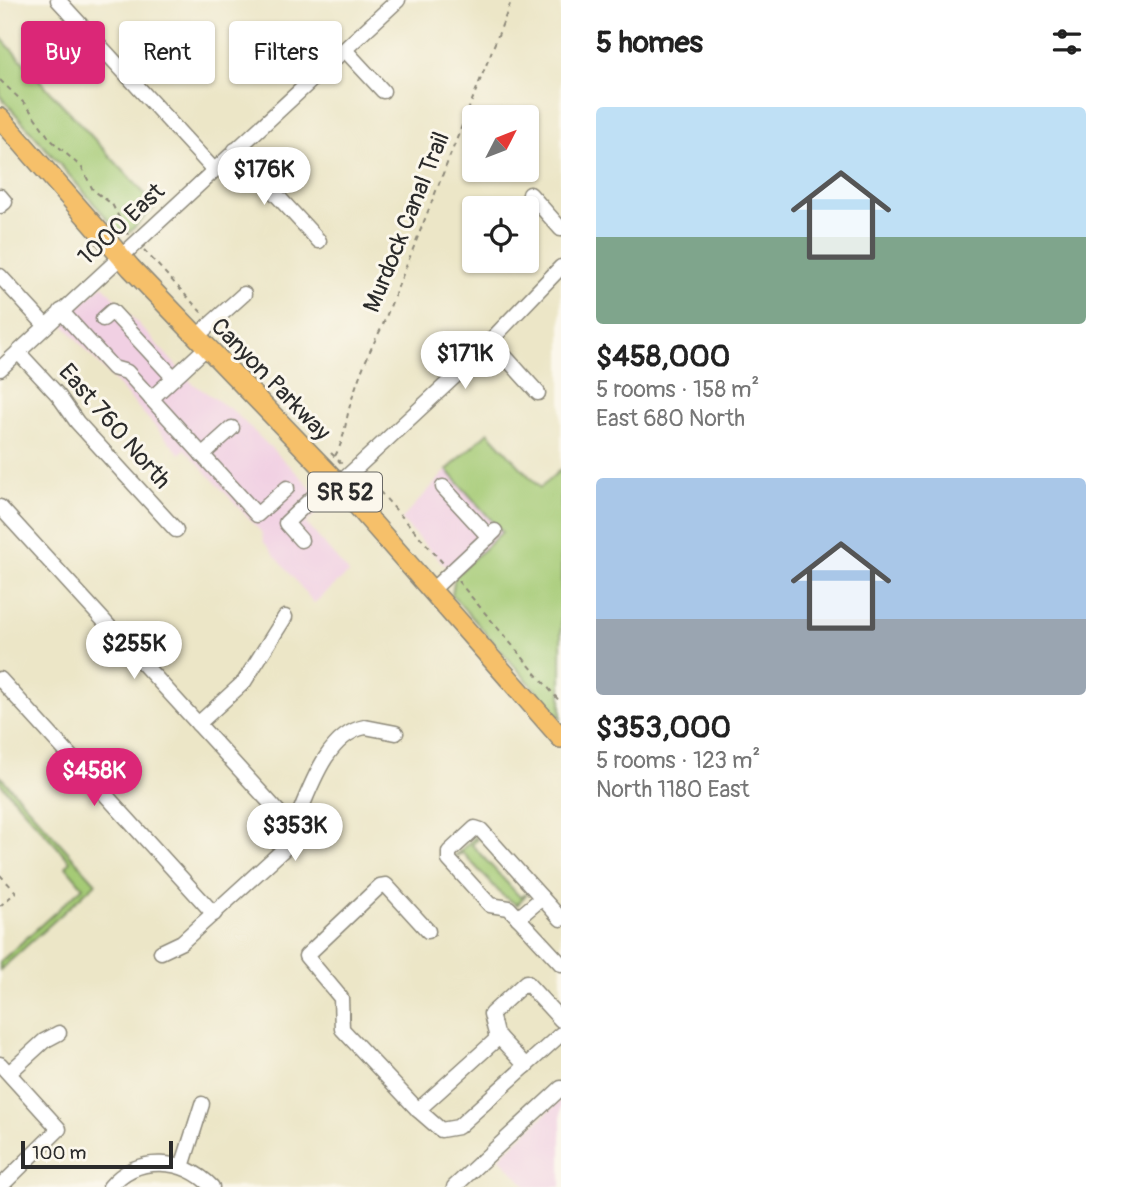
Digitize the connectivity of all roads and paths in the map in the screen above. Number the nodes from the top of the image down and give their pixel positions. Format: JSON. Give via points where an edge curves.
{"nodes":[{"id":1,"x":58,"y":0,"type":"edge"},
{"id":2,"x":398,"y":0,"type":"edge"},
{"id":3,"x":512,"y":0,"type":"edge"},
{"id":4,"x":345,"y":50,"type":"junction"},
{"id":5,"x":0,"y":80,"type":"edge"},
{"id":6,"x":383,"y":91,"type":"dead end"},
{"id":7,"x":1,"y":123,"type":"edge"},
{"id":8,"x":235,"y":150,"type":"junction"},
{"id":9,"x":214,"y":170,"type":"junction"},
{"id":10,"x":530,"y":194,"type":"dead end"},
{"id":11,"x":0,"y":196,"type":"edge"},
{"id":12,"x":0,"y":206,"type":"edge"},
{"id":13,"x":561,"y":229,"type":"edge"},
{"id":14,"x":128,"y":235,"type":"dead end"},
{"id":15,"x":319,"y":241,"type":"dead end"},
{"id":16,"x":141,"y":250,"type":"dead end"},
{"id":17,"x":120,"y":255,"type":"junction"},
{"id":18,"x":561,"y":267,"type":"edge"},
{"id":19,"x":0,"y":276,"type":"edge"},
{"id":20,"x":244,"y":294,"type":"dead end"},
{"id":21,"x":61,"y":311,"type":"junction"},
{"id":22,"x":211,"y":323,"type":"junction"},
{"id":23,"x":46,"y":326,"type":"junction"},
{"id":24,"x":94,"y":328,"type":"junction"},
{"id":25,"x":491,"y":341,"type":"junction"},
{"id":26,"x":201,"y":342,"type":"junction"},
{"id":27,"x":18,"y":352,"type":"junction"},
{"id":28,"x":242,"y":360,"type":"dead end"},
{"id":29,"x":0,"y":369,"type":"edge"},
{"id":30,"x":174,"y":378,"type":"junction"},
{"id":31,"x":538,"y":393,"type":"dead end"},
{"id":32,"x":151,"y":399,"type":"junction"},
{"id":33,"x":232,"y":428,"type":"dead end"},
{"id":34,"x":325,"y":447,"type":"dead end"},
{"id":35,"x":202,"y":455,"type":"junction"},
{"id":36,"x":334,"y":456,"type":"junction"},
{"id":37,"x":338,"y":476,"type":"junction"},
{"id":38,"x":362,"y":480,"type":"dead end"},
{"id":39,"x":443,"y":487,"type":"dead end"},
{"id":40,"x":287,"y":488,"type":"dead end"},
{"id":41,"x":0,"y":507,"type":"edge"},
{"id":42,"x":176,"y":530,"type":"dead end"},
{"id":43,"x":300,"y":540,"type":"dead end"},
{"id":44,"x":451,"y":572,"type":"junction"},
{"id":45,"x":432,"y":590,"type":"junction"},
{"id":46,"x":285,"y":617,"type":"dead end"},
{"id":47,"x":0,"y":680,"type":"edge"},
{"id":48,"x":561,"y":703,"type":"edge"},
{"id":49,"x":198,"y":724,"type":"junction"},
{"id":50,"x":396,"y":733,"type":"dead end"},
{"id":51,"x":561,"y":738,"type":"edge"},
{"id":52,"x":295,"y":830,"type":"junction"},
{"id":53,"x":0,"y":875,"type":"edge"},
{"id":54,"x":541,"y":898,"type":"junction"},
{"id":55,"x":0,"y":906,"type":"edge"},
{"id":56,"x":214,"y":914,"type":"junction"},
{"id":57,"x":518,"y":918,"type":"junction"},
{"id":58,"x":561,"y":919,"type":"edge"},
{"id":59,"x":428,"y":931,"type":"dead end"},
{"id":60,"x":161,"y":952,"type":"dead end"},
{"id":61,"x":561,"y":964,"type":"edge"},
{"id":62,"x":561,"y":1020,"type":"edge"},
{"id":63,"x":59,"y":1033,"type":"dead end"},
{"id":64,"x":561,"y":1034,"type":"edge"},
{"id":65,"x":499,"y":1037,"type":"junction"},
{"id":66,"x":526,"y":1066,"type":"junction"},
{"id":67,"x":4,"y":1068,"type":"edge"},
{"id":68,"x":561,"y":1088,"type":"edge"},
{"id":69,"x":202,"y":1104,"type":"dead end"},
{"id":70,"x":418,"y":1110,"type":"junction"},
{"id":71,"x":181,"y":1167,"type":"junction"},
{"id":72,"x":0,"y":1187,"type":"edge"},
{"id":73,"x":110,"y":1187,"type":"edge"},
{"id":74,"x":212,"y":1187,"type":"edge"},
{"id":75,"x":454,"y":1187,"type":"edge"}],
"edges":[{"from":1,"to":9,"type":"street"},
{"from":2,"to":4,"type":"street","name":"1000 East"},
{"from":3,"to":36,"type":"path","name":"Murdock Canal Trail","via":[[368,353]]},
{"from":4,"to":6,"type":"street"},
{"from":4,"to":8,"type":"street","name":"1000 East"},
{"from":5,"to":14,"type":"path","via":[[27,106],[50,139],[82,168],[93,190],[112,204]]},
{"from":7,"to":17,"type":"highway","name":"Canyon Parkway","number":"SR 52"},
{"from":8,"to":9,"type":"street","name":"1000 East"},
{"from":8,"to":15,"type":"street"},
{"from":9,"to":17,"type":"street","name":"1000 East"},
{"from":10,"to":13,"type":"street"},
{"from":11,"to":12,"type":"street","via":[[5,202]]},
{"from":16,"to":22,"type":"path"},
{"from":17,"to":21,"type":"street","name":"1000 East"},
{"from":17,"to":26,"type":"highway","name":"Canyon Parkway","number":"SR 52"},
{"from":18,"to":25,"type":"street"},
{"from":19,"to":23,"type":"street"},
{"from":20,"to":22,"type":"street"},
{"from":21,"to":23,"type":"street","name":"1000 East"},
{"from":21,"to":24,"type":"street"},
{"from":22,"to":26,"type":"street"},
{"from":22,"to":28,"type":"path"},
{"from":23,"to":27,"type":"street","name":"1000 East"},
{"from":24,"to":30,"type":"street","via":[[112,311]]},
{"from":24,"to":32,"type":"street","via":[[113,368],[127,372]]},
{"from":25,"to":31,"type":"street"},
{"from":25,"to":37,"type":"street"},
{"from":26,"to":30,"type":"street"},
{"from":26,"to":37,"type":"highway","name":"Canyon Parkway","number":"SR 52"},
{"from":27,"to":29,"type":"street","name":"1000 East"},
{"from":27,"to":42,"type":"street","name":"East 760 North"},
{"from":30,"to":32,"type":"street"},
{"from":32,"to":35,"type":"street"},
{"from":33,"to":35,"type":"street"},
{"from":34,"to":36,"type":"path"},
{"from":35,"to":40,"type":"street","via":[[257,515]]},
{"from":36,"to":37,"type":"path"},
{"from":37,"to":43,"type":"street","via":[[286,523]]},
{"from":37,"to":45,"type":"highway","name":"Canyon Parkway","number":"SR 52"},
{"from":38,"to":44,"type":"path","via":[[381,493]]},
{"from":39,"to":44,"type":"street","via":[[492,534]]},
{"from":41,"to":49,"type":"street"},
{"from":44,"to":45,"type":"street"},
{"from":44,"to":48,"type":"path"},
{"from":45,"to":51,"type":"highway","name":"Canyon Parkway","number":"SR 52"},
{"from":46,"to":49,"type":"street","via":[[244,682]]},
{"from":47,"to":56,"type":"street"},
{"from":49,"to":52,"type":"street"},
{"from":50,"to":52,"type":"street","via":[[365,727],[341,741],[317,771]]},
{"from":52,"to":56,"type":"street","via":[[275,860]]},
{"from":53,"to":55,"type":"path","via":[[16,892]]},
{"from":54,"to":57,"type":"street"},
{"from":54,"to":57,"type":"street","via":[[475,828],[449,852],[449,860],[490,905],[509,908]]},
{"from":54,"to":58,"type":"street"},
{"from":56,"to":60,"type":"street","via":[[182,942]]},
{"from":57,"to":61,"type":"street"},
{"from":59,"to":70,"type":"street","via":[[386,885],[380,886],[306,956],[341,998],[342,1029]]},
{"from":62,"to":65,"type":"street","via":[[526,982],[491,1014]]},
{"from":63,"to":67,"type":"street"},
{"from":64,"to":66,"type":"street"},
{"from":65,"to":66,"type":"street"},
{"from":65,"to":70,"type":"street"},
{"from":66,"to":70,"type":"street","via":[[458,1127],[441,1130]]},
{"from":67,"to":72,"type":"street","via":[[59,1129]]},
{"from":68,"to":75,"type":"street"},
{"from":69,"to":71,"type":"street"},
{"from":71,"to":73,"type":"street","via":[[147,1165],[125,1173]]},
{"from":71,"to":74,"type":"street"}]}
